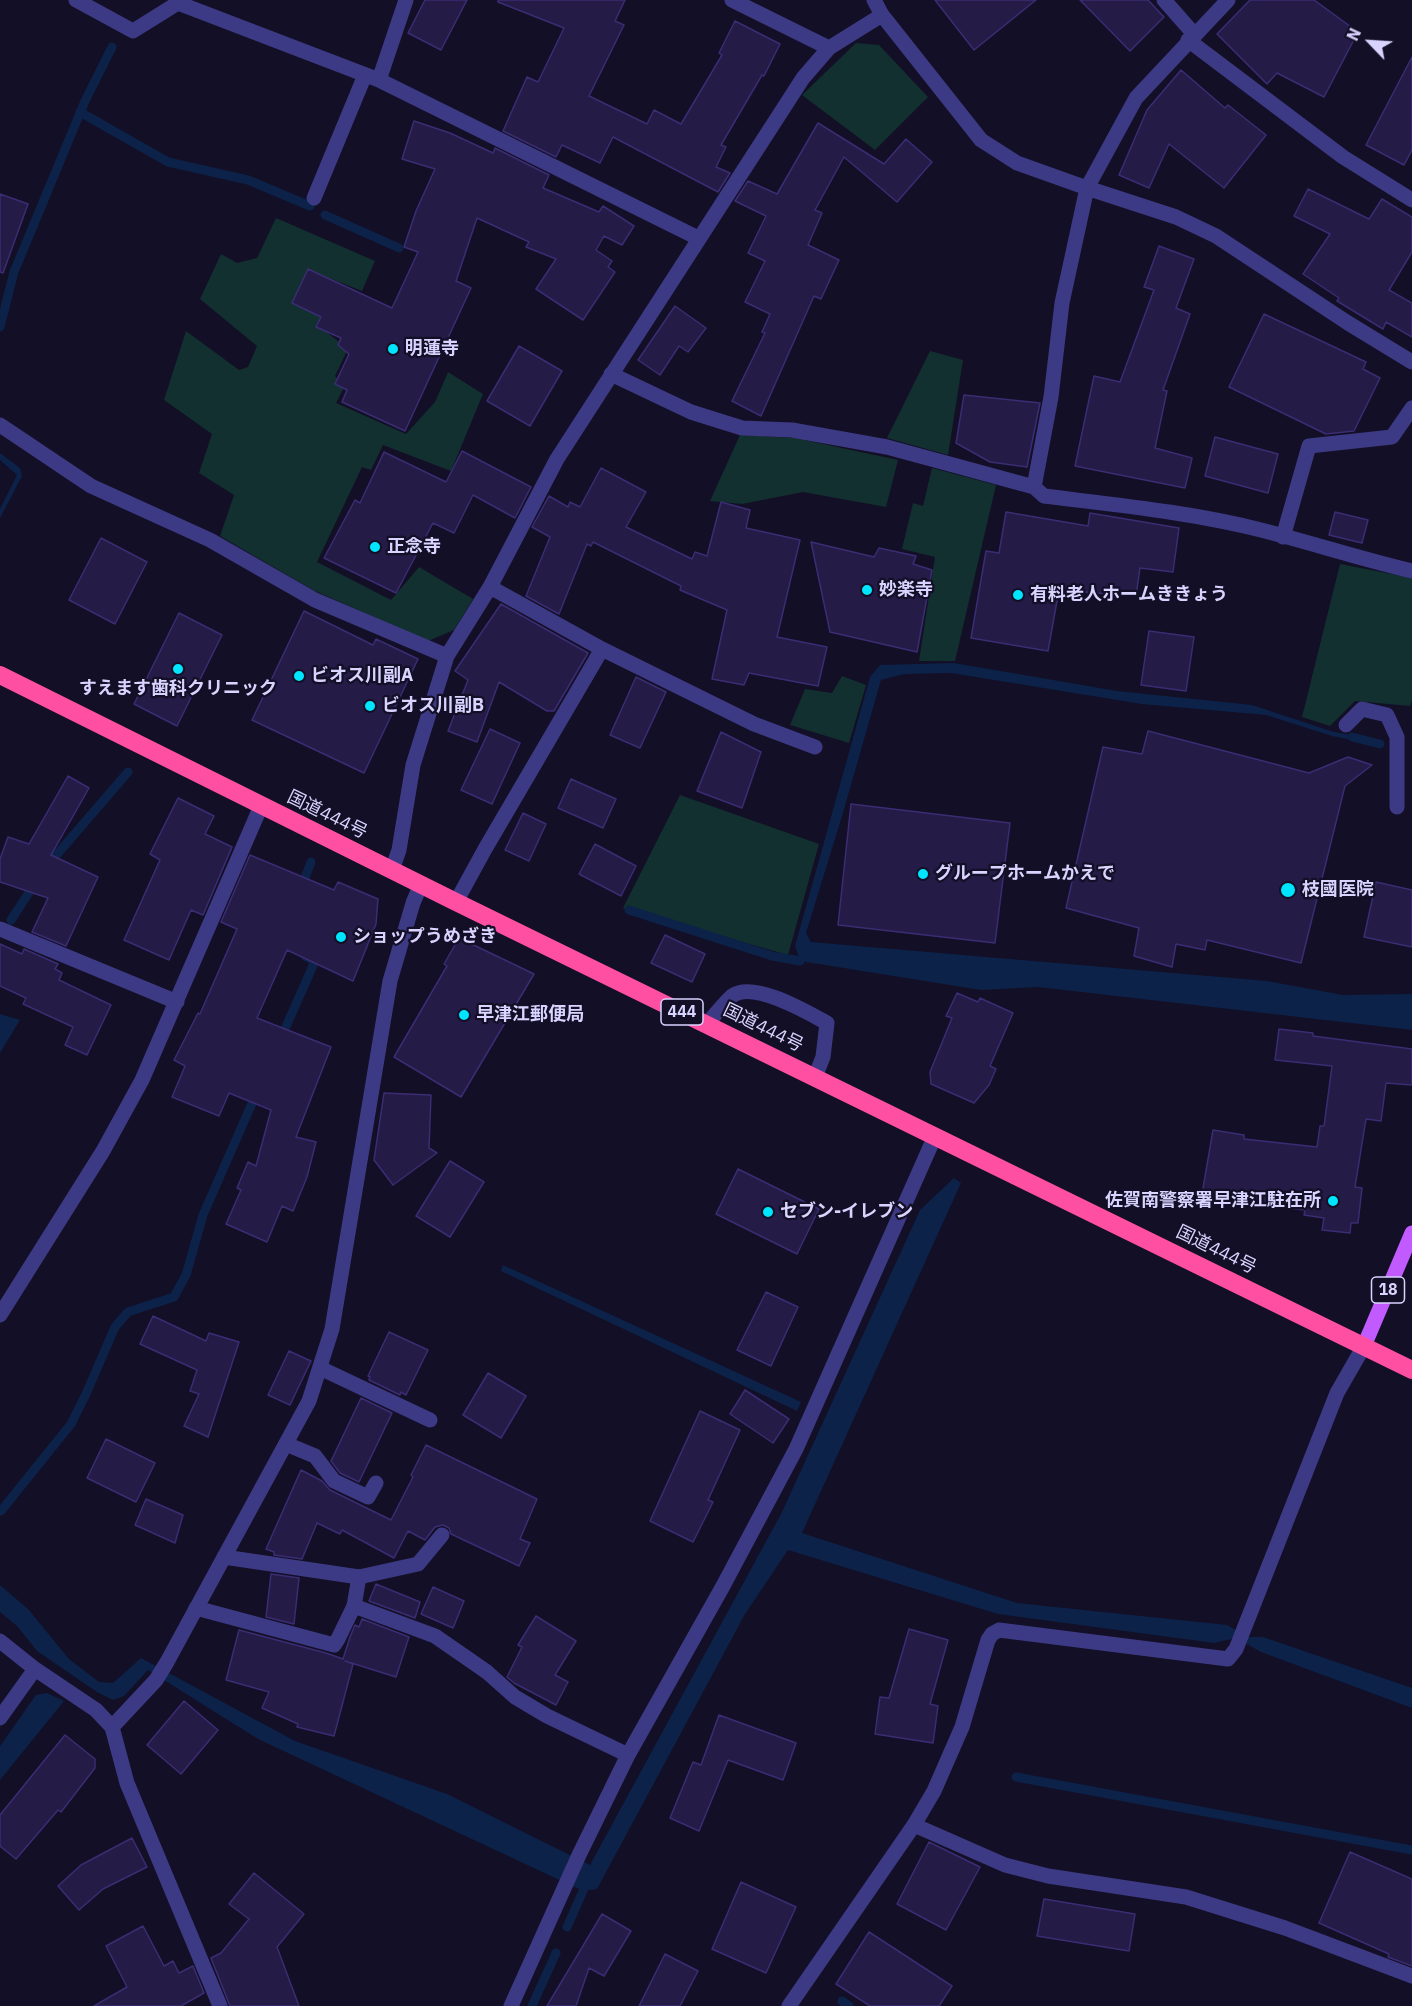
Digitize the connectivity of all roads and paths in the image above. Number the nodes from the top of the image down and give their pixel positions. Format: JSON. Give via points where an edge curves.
{"nodes":[{"id":1,"x":76,"y":0,"type":"edge"},
{"id":2,"x":406,"y":0,"type":"edge"},
{"id":3,"x":732,"y":0,"type":"edge"},
{"id":4,"x":874,"y":0,"type":"edge"},
{"id":5,"x":1164,"y":0,"type":"edge"},
{"id":6,"x":1228,"y":0,"type":"edge"},
{"id":7,"x":882,"y":15,"type":"junction"},
{"id":8,"x":1191,"y":37,"type":"junction"},
{"id":9,"x":829,"y":48,"type":"junction"},
{"id":10,"x":371,"y":78,"type":"junction"},
{"id":11,"x":1087,"y":188,"type":"junction"},
{"id":12,"x":314,"y":198,"type":"dead end"},
{"id":13,"x":1412,"y":200,"type":"edge"},
{"id":14,"x":698,"y":238,"type":"junction"},
{"id":15,"x":1412,"y":362,"type":"edge"},
{"id":16,"x":611,"y":374,"type":"junction"},
{"id":17,"x":1412,"y":408,"type":"edge"},
{"id":18,"x":0,"y":425,"type":"edge"},
{"id":19,"x":1034,"y":487,"type":"junction"},
{"id":20,"x":1283,"y":537,"type":"junction"},
{"id":21,"x":1412,"y":571,"type":"edge"},
{"id":22,"x":490,"y":587,"type":"junction"},
{"id":23,"x":602,"y":649,"type":"junction"},
{"id":24,"x":447,"y":656,"type":"junction"},
{"id":25,"x":0,"y":675,"type":"edge"},
{"id":26,"x":1346,"y":725,"type":"dead end"},
{"id":27,"x":815,"y":747,"type":"dead end"},
{"id":28,"x":261,"y":806,"type":"junction"},
{"id":29,"x":1397,"y":807,"type":"dead end"},
{"id":30,"x":392,"y":870,"type":"junction"},
{"id":31,"x":421,"y":884,"type":"junction"},
{"id":32,"x":456,"y":902,"type":"junction"},
{"id":33,"x":0,"y":929,"type":"edge"},
{"id":34,"x":177,"y":1002,"type":"junction"},
{"id":35,"x":707,"y":1024,"type":"junction"},
{"id":36,"x":815,"y":1077,"type":"junction"},
{"id":37,"x":935,"y":1136,"type":"junction"},
{"id":38,"x":1412,"y":1233,"type":"edge"},
{"id":39,"x":0,"y":1315,"type":"edge"},
{"id":40,"x":1365,"y":1346,"type":"junction"},
{"id":41,"x":320,"y":1368,"type":"junction"},
{"id":42,"x":1412,"y":1370,"type":"edge"},
{"id":43,"x":430,"y":1420,"type":"dead end"},
{"id":44,"x":286,"y":1444,"type":"junction"},
{"id":45,"x":376,"y":1483,"type":"dead end"},
{"id":46,"x":442,"y":1535,"type":"dead end"},
{"id":47,"x":224,"y":1557,"type":"junction"},
{"id":48,"x":359,"y":1577,"type":"junction"},
{"id":49,"x":354,"y":1606,"type":"junction"},
{"id":50,"x":196,"y":1608,"type":"junction"},
{"id":51,"x":0,"y":1641,"type":"edge"},
{"id":52,"x":35,"y":1669,"type":"junction"},
{"id":53,"x":0,"y":1718,"type":"edge"},
{"id":54,"x":112,"y":1727,"type":"junction"},
{"id":55,"x":628,"y":1755,"type":"junction"},
{"id":56,"x":914,"y":1825,"type":"junction"},
{"id":57,"x":1412,"y":1976,"type":"edge"},
{"id":58,"x":220,"y":2006,"type":"edge"},
{"id":59,"x":512,"y":2006,"type":"edge"},
{"id":60,"x":789,"y":2006,"type":"edge"}],
"edges":[{"from":1,"to":10,"type":"street","via":[[133,31],[178,3]]},
{"from":2,"to":10,"type":"street"},
{"from":3,"to":9,"type":"street"},
{"from":4,"to":7,"type":"street"},
{"from":5,"to":8,"type":"street"},
{"from":6,"to":8,"type":"street"},
{"from":7,"to":9,"type":"street"},
{"from":7,"to":11,"type":"street","via":[[981,140],[1017,163]]},
{"from":8,"to":11,"type":"street","via":[[1136,98]]},
{"from":8,"to":13,"type":"street","via":[[1343,157]]},
{"from":9,"to":14,"type":"street","via":[[803,78]]},
{"from":10,"to":12,"type":"street"},
{"from":10,"to":14,"type":"street"},
{"from":11,"to":15,"type":"street","via":[[1176,217],[1216,236]]},
{"from":11,"to":19,"type":"street","via":[[1062,303],[1051,397]]},
{"from":14,"to":16,"type":"street"},
{"from":16,"to":19,"type":"street","via":[[692,412],[742,428],[792,430],[887,447]]},
{"from":16,"to":22,"type":"street","via":[[557,459]]},
{"from":17,"to":20,"type":"street","via":[[1392,437],[1309,446]]},
{"from":18,"to":24,"type":"street","via":[[91,486],[210,540],[315,600]]},
{"from":19,"to":20,"type":"street","via":[[1044,496],[1169,512]]},
{"from":20,"to":21,"type":"street"},
{"from":22,"to":23,"type":"street"},
{"from":22,"to":24,"type":"street"},
{"from":23,"to":27,"type":"street","via":[[753,724]]},
{"from":23,"to":32,"type":"street"},
{"from":24,"to":30,"type":"street","via":[[413,765]]},
{"from":25,"to":28,"type":"highway","name":"国道444号","number":"444"},
{"from":26,"to":29,"type":"street","via":[[1362,709],[1387,715],[1397,737]]},
{"from":28,"to":30,"type":"highway","name":"国道444号","number":"444"},
{"from":28,"to":34,"type":"street"},
{"from":30,"to":31,"type":"highway","name":"国道444号","number":"444"},
{"from":31,"to":32,"type":"highway","name":"国道444号","number":"444"},
{"from":31,"to":41,"type":"street","via":[[390,981],[332,1329]]},
{"from":32,"to":35,"type":"highway","name":"国道444号","number":"444"},
{"from":33,"to":34,"type":"street"},
{"from":34,"to":39,"type":"street","via":[[142,1080],[103,1151]]},
{"from":35,"to":36,"type":"highway","name":"国道444号","number":"444"},
{"from":35,"to":36,"type":"street","via":[[734,995],[752,991],[795,1005],[827,1023],[823,1057]]},
{"from":36,"to":37,"type":"highway","name":"国道444号","number":"444"},
{"from":37,"to":40,"type":"highway","name":"国道444号","number":"444"},
{"from":37,"to":55,"type":"street","via":[[796,1449]]},
{"from":38,"to":40,"type":"main road","number":"18"},
{"from":40,"to":42,"type":"highway","name":"国道444号","number":"444"},
{"from":40,"to":56,"type":"street","via":[[1337,1393],[1236,1649],[1228,1659],[999,1630],[988,1640],[962,1727],[934,1791]]},
{"from":41,"to":43,"type":"street"},
{"from":41,"to":44,"type":"street","via":[[309,1401]]},
{"from":44,"to":45,"type":"street","via":[[315,1456],[334,1481],[368,1497]]},
{"from":44,"to":47,"type":"street"},
{"from":46,"to":48,"type":"street","via":[[418,1564]]},
{"from":47,"to":48,"type":"street"},
{"from":47,"to":50,"type":"street"},
{"from":48,"to":49,"type":"street"},
{"from":49,"to":50,"type":"street","via":[[334,1645]]},
{"from":49,"to":55,"type":"street","via":[[435,1636],[515,1697]]},
{"from":50,"to":54,"type":"street","via":[[156,1680]]},
{"from":51,"to":52,"type":"street"},
{"from":52,"to":53,"type":"street"},
{"from":52,"to":54,"type":"street","via":[[96,1710]]},
{"from":54,"to":58,"type":"street","via":[[127,1783]]},
{"from":55,"to":59,"type":"street"},
{"from":56,"to":57,"type":"street","via":[[1005,1865],[1048,1876],[1186,1897],[1284,1928]]},
{"from":56,"to":60,"type":"street"}]}
